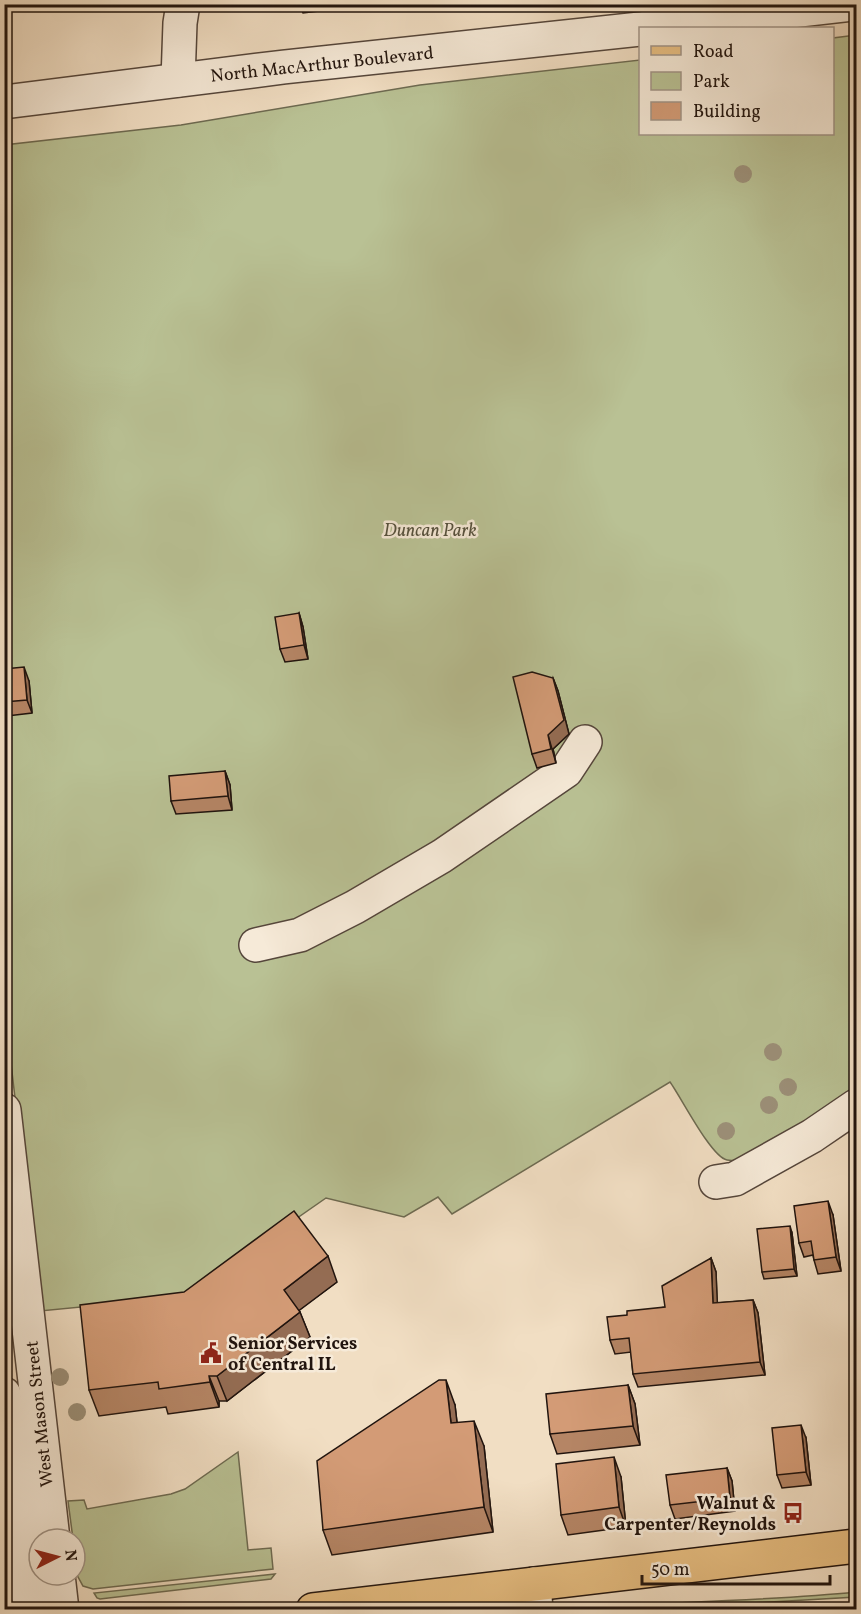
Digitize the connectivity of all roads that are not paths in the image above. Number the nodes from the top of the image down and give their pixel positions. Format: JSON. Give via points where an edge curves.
{"nodes":[{"id":1,"x":183,"y":4,"type":"edge"},
{"id":2,"x":852,"y":4,"type":"edge"},
{"id":3,"x":655,"y":27,"type":"edge"},
{"id":4,"x":639,"y":29,"type":"edge"},
{"id":5,"x":178,"y":80,"type":"junction"},
{"id":6,"x":4,"y":102,"type":"edge"},
{"id":7,"x":585,"y":742,"type":"dead end"},
{"id":8,"x":256,"y":945,"type":"dead end"},
{"id":9,"x":856,"y":1106,"type":"edge"},
{"id":10,"x":4,"y":1110,"type":"edge"},
{"id":11,"x":716,"y":1182,"type":"dead end"},
{"id":12,"x":4,"y":1394,"type":"edge"},
{"id":13,"x":52,"y":1527,"type":"edge"},
{"id":14,"x":856,"y":1546,"type":"edge"},
{"id":15,"x":59,"y":1587,"type":"edge"},
{"id":16,"x":535,"y":1597,"type":"edge"},
{"id":17,"x":30,"y":1610,"type":"edge"},
{"id":18,"x":62,"y":1610,"type":"edge"},
{"id":19,"x":313,"y":1610,"type":"edge"}],
"edges":[{"from":1,"to":5,"type":"street"},
{"from":2,"to":3,"type":"street"},
{"from":4,"to":5,"type":"street","name":"North MacArthur Boulevard"},
{"from":5,"to":6,"type":"street","name":"North MacArthur Boulevard"},
{"from":7,"to":8,"type":"street","via":[[566,771],[442,856],[300,935]]},
{"from":9,"to":11,"type":"street","via":[[735,1179]]},
{"from":10,"to":13,"type":"street","name":"West Mason Street"},
{"from":12,"to":17,"type":"street","name":"West Mason Street"},
{"from":14,"to":16,"type":"main road"},
{"from":15,"to":18,"type":"street"},
{"from":16,"to":19,"type":"main road"}]}
